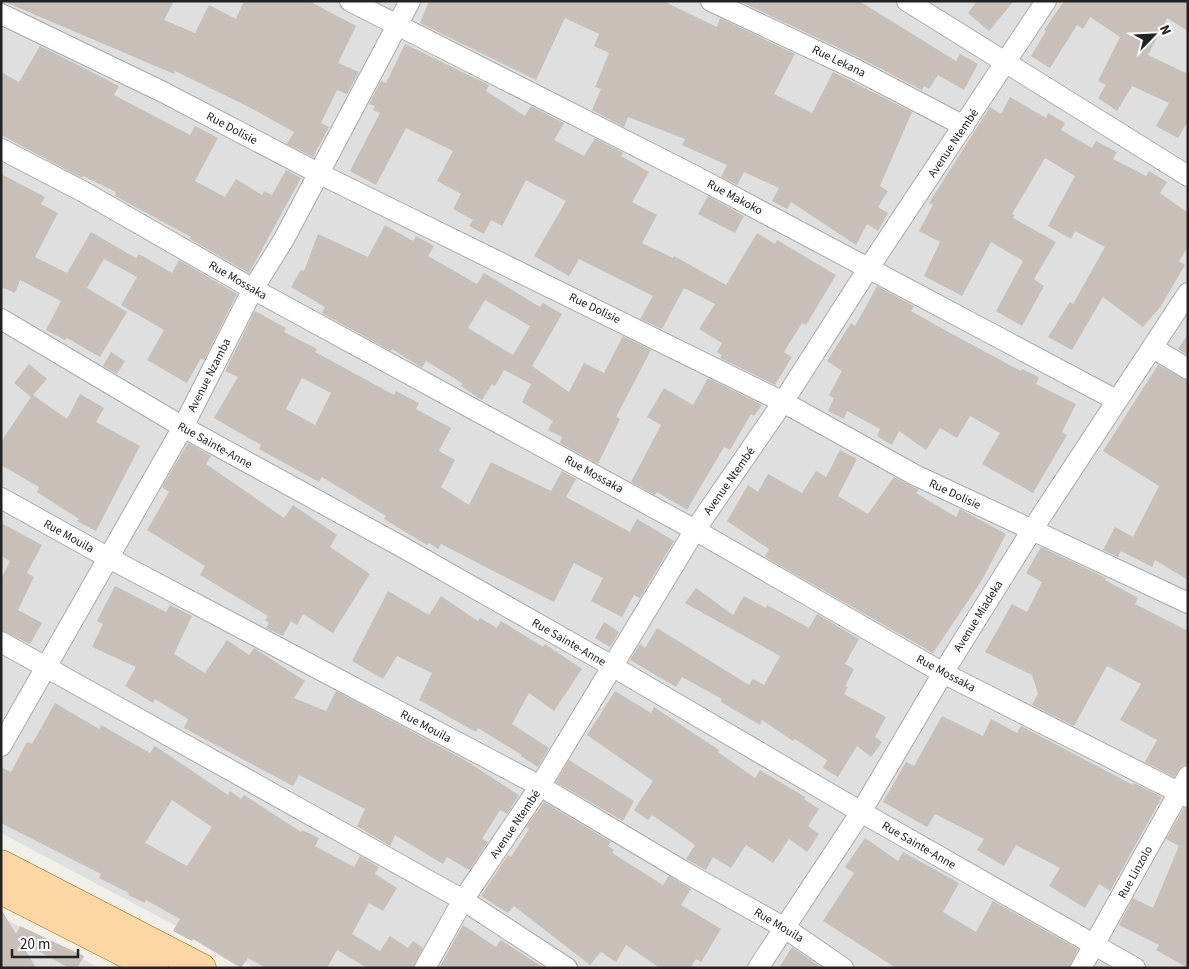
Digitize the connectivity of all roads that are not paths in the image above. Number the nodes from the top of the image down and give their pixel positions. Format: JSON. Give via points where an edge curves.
{"nodes":[{"id":1,"x":350,"y":1,"type":"edge"},
{"id":2,"x":410,"y":1,"type":"edge"},
{"id":3,"x":711,"y":1,"type":"edge"},
{"id":4,"x":906,"y":1,"type":"edge"},
{"id":5,"x":1046,"y":1,"type":"edge"},
{"id":6,"x":1,"y":14,"type":"edge"},
{"id":7,"x":395,"y":26,"type":"junction"},
{"id":8,"x":1005,"y":63,"type":"junction"},
{"id":9,"x":964,"y":126,"type":"junction"},
{"id":10,"x":1,"y":149,"type":"edge"},
{"id":11,"x":318,"y":173,"type":"junction"},
{"id":12,"x":1188,"y":176,"type":"edge"},
{"id":13,"x":868,"y":269,"type":"junction"},
{"id":14,"x":253,"y":289,"type":"junction"},
{"id":15,"x":1188,"y":293,"type":"edge"},
{"id":16,"x":1,"y":319,"type":"edge"},
{"id":17,"x":1153,"y":348,"type":"junction"},
{"id":18,"x":1188,"y":369,"type":"edge"},
{"id":19,"x":1116,"y":400,"type":"junction"},
{"id":20,"x":784,"y":402,"type":"junction"},
{"id":21,"x":183,"y":427,"type":"junction"},
{"id":22,"x":1,"y":498,"type":"edge"},
{"id":23,"x":695,"y":530,"type":"junction"},
{"id":24,"x":1032,"y":530,"type":"junction"},
{"id":25,"x":107,"y":557,"type":"junction"},
{"id":26,"x":1188,"y":603,"type":"edge"},
{"id":27,"x":1,"y":642,"type":"edge"},
{"id":28,"x":612,"y":666,"type":"junction"},
{"id":29,"x":46,"y":668,"type":"junction"},
{"id":30,"x":943,"y":673,"type":"junction"},
{"id":31,"x":1,"y":746,"type":"edge"},
{"id":32,"x":540,"y":786,"type":"junction"},
{"id":33,"x":1185,"y":789,"type":"edge"},
{"id":34,"x":861,"y":812,"type":"junction"},
{"id":35,"x":1,"y":864,"type":"edge"},
{"id":36,"x":1,"y":890,"type":"edge"},
{"id":37,"x":463,"y":900,"type":"junction"},
{"id":38,"x":785,"y":928,"type":"junction"},
{"id":39,"x":1095,"y":945,"type":"junction"},
{"id":40,"x":154,"y":968,"type":"edge"},
{"id":41,"x":202,"y":968,"type":"edge"},
{"id":42,"x":425,"y":968,"type":"edge"},
{"id":43,"x":566,"y":968,"type":"edge"},
{"id":44,"x":758,"y":968,"type":"edge"},
{"id":45,"x":843,"y":968,"type":"edge"},
{"id":46,"x":1082,"y":968,"type":"edge"},
{"id":47,"x":1135,"y":968,"type":"edge"}],
"edges":[{"from":1,"to":7,"type":"street","name":"Rue Makoko"},
{"from":2,"to":7,"type":"street","name":"Avenue Nzamba"},
{"from":3,"to":9,"type":"street","name":"Rue Lekana","via":[[855,69]]},
{"from":4,"to":8,"type":"street"},
{"from":5,"to":8,"type":"street","name":"Avenue Ntembé"},
{"from":6,"to":11,"type":"street","name":"Rue Dolisie","via":[[161,90]]},
{"from":7,"to":11,"type":"street","name":"Avenue Nzamba"},
{"from":7,"to":13,"type":"street","name":"Rue Makoko","via":[[693,175]]},
{"from":8,"to":9,"type":"street","name":"Avenue Ntembé"},
{"from":8,"to":12,"type":"street"},
{"from":9,"to":13,"type":"street","name":"Avenue Ntembé"},
{"from":10,"to":14,"type":"street","name":"Rue Mossaka","via":[[84,192]]},
{"from":11,"to":14,"type":"street","name":"Avenue Nzamba","via":[[284,239]]},
{"from":11,"to":20,"type":"street","name":"Rue Dolisie"},
{"from":13,"to":19,"type":"street","name":"Rue Makoko"},
{"from":13,"to":20,"type":"street","name":"Avenue Ntembé"},
{"from":14,"to":21,"type":"street","name":"Avenue Nzamba"},
{"from":14,"to":23,"type":"street","name":"Rue Mossaka"},
{"from":15,"to":17,"type":"street","name":"Avenue Miadeka"},
{"from":16,"to":21,"type":"street","name":"Rue Sainte-Anne"},
{"from":17,"to":18,"type":"street"},
{"from":17,"to":19,"type":"street","name":"Avenue Miadeka"},
{"from":19,"to":24,"type":"street","name":"Avenue Miadeka"},
{"from":20,"to":23,"type":"street","name":"Avenue Ntembé"},
{"from":20,"to":24,"type":"street","name":"Rue Dolisie","via":[[915,475]]},
{"from":21,"to":25,"type":"street","name":"Avenue Nzamba"},
{"from":21,"to":28,"type":"street","name":"Rue Sainte-Anne"},
{"from":22,"to":25,"type":"street","name":"Rue Mouila"},
{"from":23,"to":28,"type":"street","name":"Avenue Ntembé"},
{"from":23,"to":30,"type":"street","name":"Rue Mossaka"},
{"from":24,"to":26,"type":"street","name":"Rue Dolisie"},
{"from":24,"to":30,"type":"street","name":"Avenue Miadeka"},
{"from":25,"to":29,"type":"street","name":"Avenue Nzamba"},
{"from":25,"to":32,"type":"street","name":"Rue Mouila"},
{"from":27,"to":29,"type":"street"},
{"from":28,"to":32,"type":"street","name":"Avenue Ntembé"},
{"from":28,"to":34,"type":"street","name":"Rue Sainte-Anne"},
{"from":29,"to":31,"type":"street","name":"Avenue Nzamba"},
{"from":29,"to":37,"type":"street"},
{"from":30,"to":33,"type":"street","name":"Rue Mossaka"},
{"from":30,"to":34,"type":"street","name":"Avenue Miadeka"},
{"from":32,"to":37,"type":"street","name":"Avenue Ntembé"},
{"from":32,"to":38,"type":"street","name":"Rue Mouila"},
{"from":33,"to":39,"type":"street","name":"Rue Linzolo"},
{"from":34,"to":38,"type":"street","name":"Avenue Miadeka"},
{"from":34,"to":39,"type":"street","name":"Rue Sainte-Anne"},
{"from":35,"to":41,"type":"main road"},
{"from":36,"to":40,"type":"main road"},
{"from":37,"to":42,"type":"street","name":"Avenue Ntembé"},
{"from":37,"to":43,"type":"street"},
{"from":38,"to":44,"type":"street","name":"Avenue Miadeka"},
{"from":38,"to":45,"type":"street","name":"Rue Mouila"},
{"from":39,"to":46,"type":"street","name":"Rue Linzolo"},
{"from":39,"to":47,"type":"street","name":"Rue Sainte-Anne"}]}
